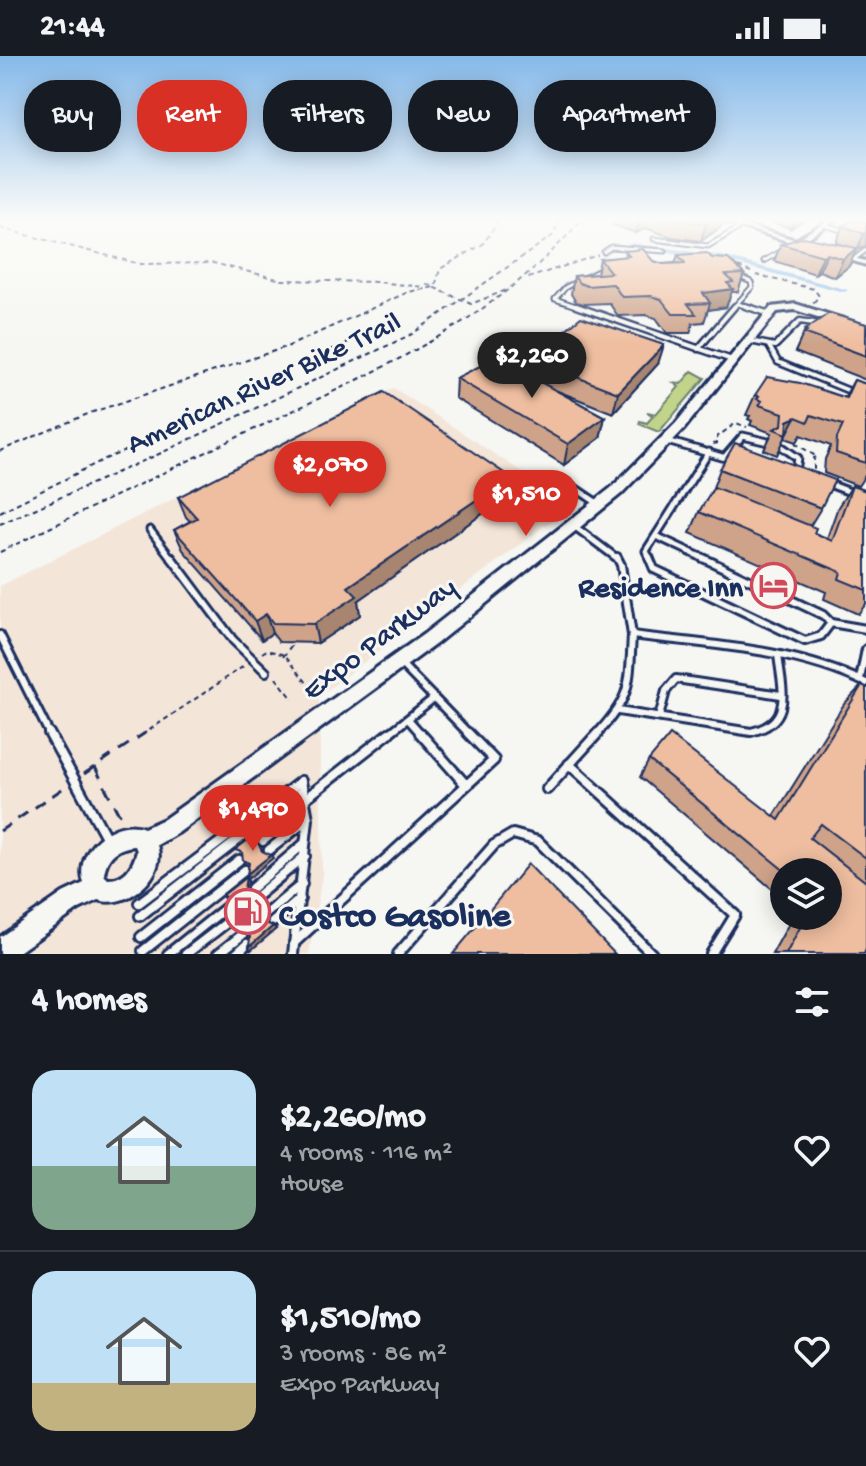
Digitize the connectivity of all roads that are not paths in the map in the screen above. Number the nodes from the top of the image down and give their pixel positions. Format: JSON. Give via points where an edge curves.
{"nodes":[{"id":1,"x":615,"y":264,"type":"edge"},
{"id":2,"x":738,"y":276,"type":"edge"},
{"id":3,"x":738,"y":304,"type":"junction"},
{"id":4,"x":770,"y":314,"type":"junction"},
{"id":5,"x":827,"y":327,"type":"edge"},
{"id":6,"x":864,"y":329,"type":"edge"},
{"id":7,"x":749,"y":340,"type":"junction"},
{"id":8,"x":769,"y":346,"type":"junction"},
{"id":9,"x":698,"y":349,"type":"junction"},
{"id":10,"x":733,"y":360,"type":"junction"},
{"id":11,"x":856,"y":394,"type":"edge"},
{"id":12,"x":667,"y":441,"type":"junction"},
{"id":13,"x":768,"y":442,"type":"dead end"},
{"id":14,"x":781,"y":446,"type":"edge"},
{"id":15,"x":709,"y":452,"type":"junction"},
{"id":16,"x":725,"y":458,"type":"junction"},
{"id":17,"x":735,"y":462,"type":"edge"},
{"id":18,"x":808,"y":476,"type":"edge"},
{"id":19,"x":819,"y":480,"type":"edge"},
{"id":20,"x":566,"y":482,"type":"dead end"},
{"id":21,"x":866,"y":498,"type":"edge"},
{"id":22,"x":600,"y":504,"type":"junction"},
{"id":23,"x":574,"y":526,"type":"junction"},
{"id":24,"x":150,"y":530,"type":"dead end"},
{"id":25,"x":656,"y":536,"type":"junction"},
{"id":26,"x":831,"y":623,"type":"junction"},
{"id":27,"x":866,"y":629,"type":"edge"},
{"id":28,"x":0,"y":635,"type":"edge"},
{"id":29,"x":632,"y":635,"type":"junction"},
{"id":30,"x":866,"y":649,"type":"edge"},
{"id":31,"x":778,"y":655,"type":"junction"},
{"id":32,"x":399,"y":662,"type":"junction"},
{"id":33,"x":266,"y":672,"type":"dead end"},
{"id":34,"x":863,"y":681,"type":"edge"},
{"id":35,"x":781,"y":695,"type":"junction"},
{"id":36,"x":434,"y":698,"type":"junction"},
{"id":37,"x":618,"y":711,"type":"junction"},
{"id":38,"x":659,"y":717,"type":"junction"},
{"id":39,"x":408,"y":719,"type":"junction"},
{"id":40,"x":569,"y":764,"type":"junction"},
{"id":41,"x":466,"y":785,"type":"junction"},
{"id":42,"x":547,"y":789,"type":"dead end"},
{"id":43,"x":305,"y":798,"type":"junction"},
{"id":44,"x":276,"y":805,"type":"dead end"},
{"id":45,"x":308,"y":819,"type":"junction"},
{"id":46,"x":263,"y":841,"type":"dead end"},
{"id":47,"x":109,"y":842,"type":"junction"},
{"id":48,"x":306,"y":843,"type":"junction"},
{"id":49,"x":146,"y":847,"type":"junction"},
{"id":50,"x":269,"y":850,"type":"edge"},
{"id":51,"x":306,"y":855,"type":"junction"},
{"id":52,"x":239,"y":860,"type":"edge"},
{"id":53,"x":245,"y":870,"type":"edge"},
{"id":54,"x":96,"y":882,"type":"junction"},
{"id":55,"x":303,"y":883,"type":"junction"},
{"id":56,"x":301,"y":899,"type":"junction"},
{"id":57,"x":139,"y":903,"type":"dead end"},
{"id":58,"x":228,"y":906,"type":"edge"},
{"id":59,"x":268,"y":912,"type":"dead end"},
{"id":60,"x":140,"y":916,"type":"dead end"},
{"id":61,"x":234,"y":917,"type":"edge"},
{"id":62,"x":273,"y":922,"type":"edge"},
{"id":63,"x":242,"y":935,"type":"dead end"},
{"id":64,"x":141,"y":937,"type":"dead end"},
{"id":65,"x":294,"y":943,"type":"junction"},
{"id":66,"x":247,"y":944,"type":"edge"},
{"id":67,"x":0,"y":951,"type":"edge"},
{"id":68,"x":143,"y":951,"type":"dead end"},
{"id":69,"x":168,"y":954,"type":"edge"},
{"id":70,"x":186,"y":954,"type":"edge"},
{"id":71,"x":218,"y":954,"type":"edge"},
{"id":72,"x":236,"y":954,"type":"edge"},
{"id":73,"x":293,"y":954,"type":"edge"},
{"id":74,"x":398,"y":954,"type":"edge"},
{"id":75,"x":652,"y":954,"type":"edge"},
{"id":76,"x":711,"y":954,"type":"edge"}],
"edges":[{"from":1,"to":9,"type":"lane","via":[[566,287],[555,299]]},
{"from":2,"to":3,"type":"lane","via":[[752,287]]},
{"from":3,"to":4,"type":"lane"},
{"from":3,"to":9,"type":"lane"},
{"from":4,"to":6,"type":"street","via":[[783,307],[806,310]]},
{"from":4,"to":7,"type":"street","name":"Expo Parkway"},
{"from":5,"to":8,"type":"lane","via":[[800,321],[780,343]]},
{"from":7,"to":8,"type":"lane"},
{"from":7,"to":10,"type":"street","name":"Expo Parkway"},
{"from":8,"to":11,"type":"lane","via":[[778,362]]},
{"from":9,"to":10,"type":"lane"},
{"from":10,"to":12,"type":"street","name":"Expo Parkway"},
{"from":12,"to":15,"type":"lane"},
{"from":12,"to":22,"type":"street","name":"Expo Parkway"},
{"from":13,"to":16,"type":"lane","via":[[743,436]]},
{"from":14,"to":18,"type":"lane","via":[[798,458],[792,473]]},
{"from":15,"to":16,"type":"lane"},
{"from":15,"to":25,"type":"lane"},
{"from":16,"to":17,"type":"lane"},
{"from":19,"to":21,"type":"lane"},
{"from":20,"to":22,"type":"lane"},
{"from":22,"to":23,"type":"street","name":"Expo Parkway"},
{"from":23,"to":29,"type":"lane","via":[[621,565]]},
{"from":23,"to":32,"type":"street","name":"Expo Parkway"},
{"from":24,"to":33,"type":"lane","via":[[233,640]]},
{"from":25,"to":26,"type":"lane"},
{"from":25,"to":26,"type":"lane","via":[[647,559],[665,576],[805,641],[817,640]]},
{"from":26,"to":27,"type":"lane"},
{"from":28,"to":47,"type":"lane"},
{"from":29,"to":31,"type":"lane"},
{"from":29,"to":37,"type":"lane","via":[[629,691]]},
{"from":30,"to":34,"type":"lane"},
{"from":31,"to":34,"type":"lane","via":[[841,668]]},
{"from":31,"to":35,"type":"lane"},
{"from":32,"to":36,"type":"lane"},
{"from":32,"to":49,"type":"street","name":"Expo Parkway"},
{"from":35,"to":38,"type":"lane","via":[[676,679],[666,691]]},
{"from":35,"to":38,"type":"lane","via":[[782,715],[763,731]]},
{"from":36,"to":39,"type":"lane"},
{"from":36,"to":41,"type":"lane","via":[[494,760]]},
{"from":37,"to":38,"type":"lane"},
{"from":37,"to":40,"type":"lane"},
{"from":39,"to":41,"type":"lane"},
{"from":39,"to":43,"type":"lane"},
{"from":40,"to":42,"type":"lane"},
{"from":40,"to":76,"type":"lane","via":[[735,915]]},
{"from":41,"to":65,"type":"lane"},
{"from":43,"to":44,"type":"lane","via":[[301,781]]},
{"from":43,"to":45,"type":"lane"},
{"from":43,"to":46,"type":"lane"},
{"from":45,"to":48,"type":"lane"},
{"from":45,"to":50,"type":"lane"},
{"from":47,"to":49,"type":"street","via":[[127,835]]},
{"from":47,"to":54,"type":"street","via":[[96,859]]},
{"from":48,"to":51,"type":"lane"},
{"from":48,"to":51,"type":"lane","via":[[255,892]]},
{"from":49,"to":54,"type":"street","via":[[143,871],[131,885],[112,892]]},
{"from":51,"to":55,"type":"lane"},
{"from":52,"to":64,"type":"lane"},
{"from":53,"to":68,"type":"lane"},
{"from":54,"to":67,"type":"street"},
{"from":55,"to":56,"type":"lane"},
{"from":55,"to":59,"type":"lane"},
{"from":56,"to":62,"type":"lane"},
{"from":56,"to":65,"type":"lane"},
{"from":57,"to":60,"type":"lane","via":[[254,822]]},
{"from":58,"to":69,"type":"lane"},
{"from":61,"to":70,"type":"lane"},
{"from":63,"to":71,"type":"lane"},
{"from":65,"to":73,"type":"lane"},
{"from":66,"to":72,"type":"lane"},
{"from":74,"to":75,"type":"lane","via":[[494,845],[513,834],[538,841]]}]}
